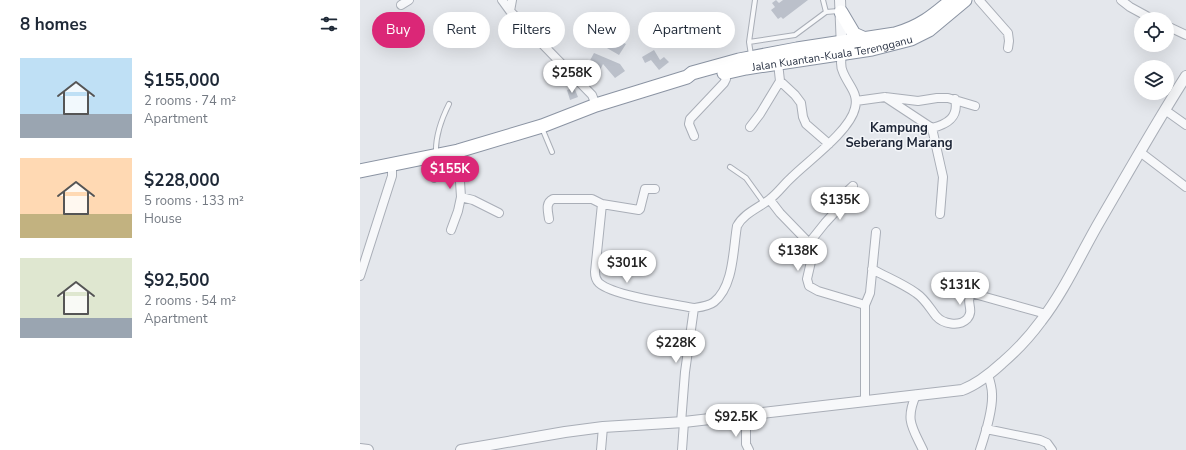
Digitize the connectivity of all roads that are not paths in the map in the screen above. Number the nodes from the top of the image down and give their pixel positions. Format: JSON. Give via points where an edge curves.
{"nodes":[{"id":1,"x":409,"y":0,"type":"edge"},
{"id":2,"x":502,"y":0,"type":"edge"},
{"id":3,"x":512,"y":0,"type":"edge"},
{"id":4,"x":755,"y":0,"type":"edge"},
{"id":5,"x":823,"y":0,"type":"edge"},
{"id":6,"x":952,"y":0,"type":"edge"},
{"id":7,"x":965,"y":0,"type":"edge"},
{"id":8,"x":979,"y":0,"type":"edge"},
{"id":9,"x":1120,"y":0,"type":"edge"},
{"id":10,"x":401,"y":5,"type":"dead end"},
{"id":11,"x":841,"y":8,"type":"edge"},
{"id":12,"x":512,"y":12,"type":"joint"},
{"id":13,"x":826,"y":12,"type":"junction"},
{"id":14,"x":1139,"y":12,"type":"edge"},
{"id":15,"x":1174,"y":29,"type":"edge"},
{"id":16,"x":1186,"y":35,"type":"edge"},
{"id":17,"x":865,"y":39,"type":"junction"},
{"id":18,"x":749,"y":42,"type":"junction"},
{"id":19,"x":796,"y":42,"type":"junction"},
{"id":20,"x":547,"y":48,"type":"edge"},
{"id":21,"x":842,"y":48,"type":"junction"},
{"id":22,"x":1008,"y":48,"type":"dead end"},
{"id":23,"x":751,"y":58,"type":"junction"},
{"id":24,"x":778,"y":63,"type":"junction"},
{"id":25,"x":725,"y":73,"type":"junction"},
{"id":26,"x":1186,"y":76,"type":"edge"},
{"id":27,"x":687,"y":77,"type":"junction"},
{"id":28,"x":780,"y":81,"type":"junction"},
{"id":29,"x":885,"y":97,"type":"junction"},
{"id":30,"x":955,"y":100,"type":"junction"},
{"id":31,"x":856,"y":101,"type":"junction"},
{"id":32,"x":449,"y":104,"type":"dead end"},
{"id":33,"x":596,"y":105,"type":"junction"},
{"id":34,"x":975,"y":106,"type":"dead end"},
{"id":35,"x":1165,"y":110,"type":"junction"},
{"id":36,"x":1186,"y":125,"type":"edge"},
{"id":37,"x":542,"y":126,"type":"junction"},
{"id":38,"x":750,"y":127,"type":"dead end"},
{"id":39,"x":932,"y":128,"type":"junction"},
{"id":40,"x":694,"y":136,"type":"dead end"},
{"id":41,"x":829,"y":144,"type":"junction"},
{"id":42,"x":458,"y":151,"type":"junction"},
{"id":43,"x":552,"y":152,"type":"dead end"},
{"id":44,"x":1140,"y":152,"type":"junction"},
{"id":45,"x":434,"y":157,"type":"junction"},
{"id":46,"x":392,"y":165,"type":"junction"},
{"id":47,"x":730,"y":167,"type":"dead end"},
{"id":48,"x":360,"y":172,"type":"edge"},
{"id":49,"x":434,"y":180,"type":"dead end"},
{"id":50,"x":853,"y":186,"type":"dead end"},
{"id":51,"x":1186,"y":187,"type":"edge"},
{"id":52,"x":654,"y":189,"type":"dead end"},
{"id":53,"x":460,"y":197,"type":"junction"},
{"id":54,"x":767,"y":202,"type":"junction"},
{"id":55,"x":602,"y":204,"type":"junction"},
{"id":56,"x":499,"y":213,"type":"dead end"},
{"id":57,"x":940,"y":214,"type":"dead end"},
{"id":58,"x":549,"y":219,"type":"dead end"},
{"id":59,"x":451,"y":230,"type":"dead end"},
{"id":60,"x":876,"y":232,"type":"dead end"},
{"id":61,"x":809,"y":243,"type":"junction"},
{"id":62,"x":872,"y":269,"type":"junction"},
{"id":63,"x":360,"y":276,"type":"edge"},
{"id":64,"x":865,"y":305,"type":"junction"},
{"id":65,"x":694,"y":308,"type":"junction"},
{"id":66,"x":1046,"y":314,"type":"junction"},
{"id":67,"x":988,"y":375,"type":"junction"},
{"id":68,"x":916,"y":396,"type":"junction"},
{"id":69,"x":905,"y":397,"type":"junction"},
{"id":70,"x":865,"y":401,"type":"junction"},
{"id":71,"x":910,"y":409,"type":"junction"},
{"id":72,"x":746,"y":415,"type":"junction"},
{"id":73,"x":683,"y":422,"type":"junction"},
{"id":74,"x":603,"y":427,"type":"junction"},
{"id":75,"x":986,"y":429,"type":"junction"},
{"id":76,"x":360,"y":449,"type":"edge"},
{"id":77,"x":368,"y":450,"type":"edge"},
{"id":78,"x":461,"y":450,"type":"edge"},
{"id":79,"x":601,"y":450,"type":"edge"},
{"id":80,"x":682,"y":450,"type":"edge"},
{"id":81,"x":749,"y":450,"type":"edge"},
{"id":82,"x":923,"y":450,"type":"edge"},
{"id":83,"x":980,"y":450,"type":"edge"},
{"id":84,"x":1052,"y":450,"type":"edge"}],
"edges":[{"from":1,"to":10,"type":"street"},
{"from":2,"to":12,"type":"street"},
{"from":3,"to":12,"type":"street"},
{"from":4,"to":18,"type":"lane"},
{"from":5,"to":13,"type":"lane"},
{"from":6,"to":17,"type":"highway","name":"Jalan Kuantan-Kuala Terengganu","via":[[934,16],[909,30]]},
{"from":7,"to":21,"type":"highway","name":"Jalan Kuantan-Kuala Terengganu","via":[[929,30],[911,39],[872,49]]},
{"from":8,"to":22,"type":"street","via":[[1008,33]]},
{"from":9,"to":14,"type":"street"},
{"from":11,"to":13,"type":"lane"},
{"from":11,"to":17,"type":"highway","via":[[854,34]]},
{"from":11,"to":21,"type":"street"},
{"from":13,"to":19,"type":"lane"},
{"from":15,"to":16,"type":"street"},
{"from":17,"to":21,"type":"highway","name":"Jalan Kuantan-Kuala Terengganu"},
{"from":18,"to":19,"type":"lane"},
{"from":18,"to":23,"type":"lane"},
{"from":19,"to":21,"type":"highway","name":"Jalan Kuantan-Kuala Terengganu"},
{"from":19,"to":23,"type":"highway","name":"Jalan Kuantan-Kuala Terengganu"},
{"from":20,"to":33,"type":"street","via":[[592,94]]},
{"from":21,"to":24,"type":"highway","name":"Jalan Kuantan-Kuala Terengganu"},
{"from":21,"to":31,"type":"street","via":[[841,65]]},
{"from":23,"to":27,"type":"highway","name":"Jalan Kuantan-Kuala Terengganu","via":[[692,73]]},
{"from":24,"to":25,"type":"highway","name":"Jalan Kuantan-Kuala Terengganu"},
{"from":24,"to":28,"type":"street"},
{"from":25,"to":27,"type":"highway","name":"Jalan Kuantan-Kuala Terengganu","via":[[693,79]]},
{"from":25,"to":40,"type":"street","via":[[724,83],[690,119]]},
{"from":26,"to":35,"type":"street"},
{"from":27,"to":33,"type":"highway","name":"Jalan Kuantan-Kuala Terengganu"},
{"from":28,"to":38,"type":"street"},
{"from":28,"to":41,"type":"street","via":[[801,103],[806,124]]},
{"from":29,"to":30,"type":"street","via":[[918,101],[942,98]]},
{"from":29,"to":31,"type":"street"},
{"from":29,"to":39,"type":"street"},
{"from":30,"to":34,"type":"street"},
{"from":30,"to":39,"type":"street","via":[[956,109],[952,119]]},
{"from":31,"to":41,"type":"street","via":[[853,115]]},
{"from":32,"to":45,"type":"lane","via":[[439,128]]},
{"from":33,"to":37,"type":"highway","name":"Jalan Kuantan-Kuala Terengganu"},
{"from":35,"to":36,"type":"street"},
{"from":35,"to":44,"type":"street"},
{"from":37,"to":42,"type":"highway","name":"Jalan Kuantan-Kuala Terengganu"},
{"from":37,"to":43,"type":"lane"},
{"from":39,"to":57,"type":"street","via":[[943,178]]},
{"from":41,"to":54,"type":"street"},
{"from":42,"to":45,"type":"highway","name":"Jalan Kuantan-Kuala Terengganu"},
{"from":42,"to":53,"type":"street"},
{"from":44,"to":51,"type":"street"},
{"from":44,"to":66,"type":"street"},
{"from":45,"to":46,"type":"highway","name":"Jalan Kuantan-Kuala Terengganu"},
{"from":45,"to":49,"type":"lane"},
{"from":46,"to":48,"type":"highway","name":"Jalan Kuantan-Kuala Terengganu"},
{"from":46,"to":63,"type":"street","via":[[392,176]]},
{"from":47,"to":54,"type":"lane","via":[[746,178]]},
{"from":50,"to":61,"type":"street","via":[[837,201],[836,211]]},
{"from":52,"to":55,"type":"street","via":[[645,189],[639,210]]},
{"from":53,"to":56,"type":"street","via":[[473,200]]},
{"from":53,"to":59,"type":"street"},
{"from":54,"to":61,"type":"street"},
{"from":54,"to":65,"type":"street","via":[[738,224],[729,276],[723,291],[714,302]]},
{"from":55,"to":58,"type":"street","via":[[592,199],[553,199],[548,204]]},
{"from":55,"to":65,"type":"street","via":[[594,272],[597,281],[621,293]]},
{"from":60,"to":62,"type":"street"},
{"from":61,"to":64,"type":"street","via":[[813,253],[807,279],[809,286]]},
{"from":62,"to":64,"type":"street","via":[[870,293]]},
{"from":62,"to":66,"type":"street","via":[[917,294],[939,318],[955,324],[963,323],[970,315],[971,294]]},
{"from":64,"to":70,"type":"street"},
{"from":65,"to":73,"type":"street","via":[[683,390]]},
{"from":66,"to":67,"type":"street","via":[[1008,358]]},
{"from":67,"to":68,"type":"street","via":[[962,390]]},
{"from":67,"to":75,"type":"street","via":[[992,394]]},
{"from":68,"to":69,"type":"street"},
{"from":68,"to":71,"type":"street"},
{"from":69,"to":70,"type":"street"},
{"from":69,"to":71,"type":"street"},
{"from":70,"to":72,"type":"street"},
{"from":71,"to":82,"type":"street","via":[[911,424]]},
{"from":72,"to":73,"type":"street"},
{"from":72,"to":81,"type":"street","via":[[746,444]]},
{"from":73,"to":74,"type":"street"},
{"from":73,"to":80,"type":"street"},
{"from":74,"to":78,"type":"street"},
{"from":74,"to":79,"type":"street"},
{"from":75,"to":83,"type":"street"},
{"from":75,"to":84,"type":"street","via":[[1040,440],[1047,443]]},
{"from":76,"to":77,"type":"street"}]}
